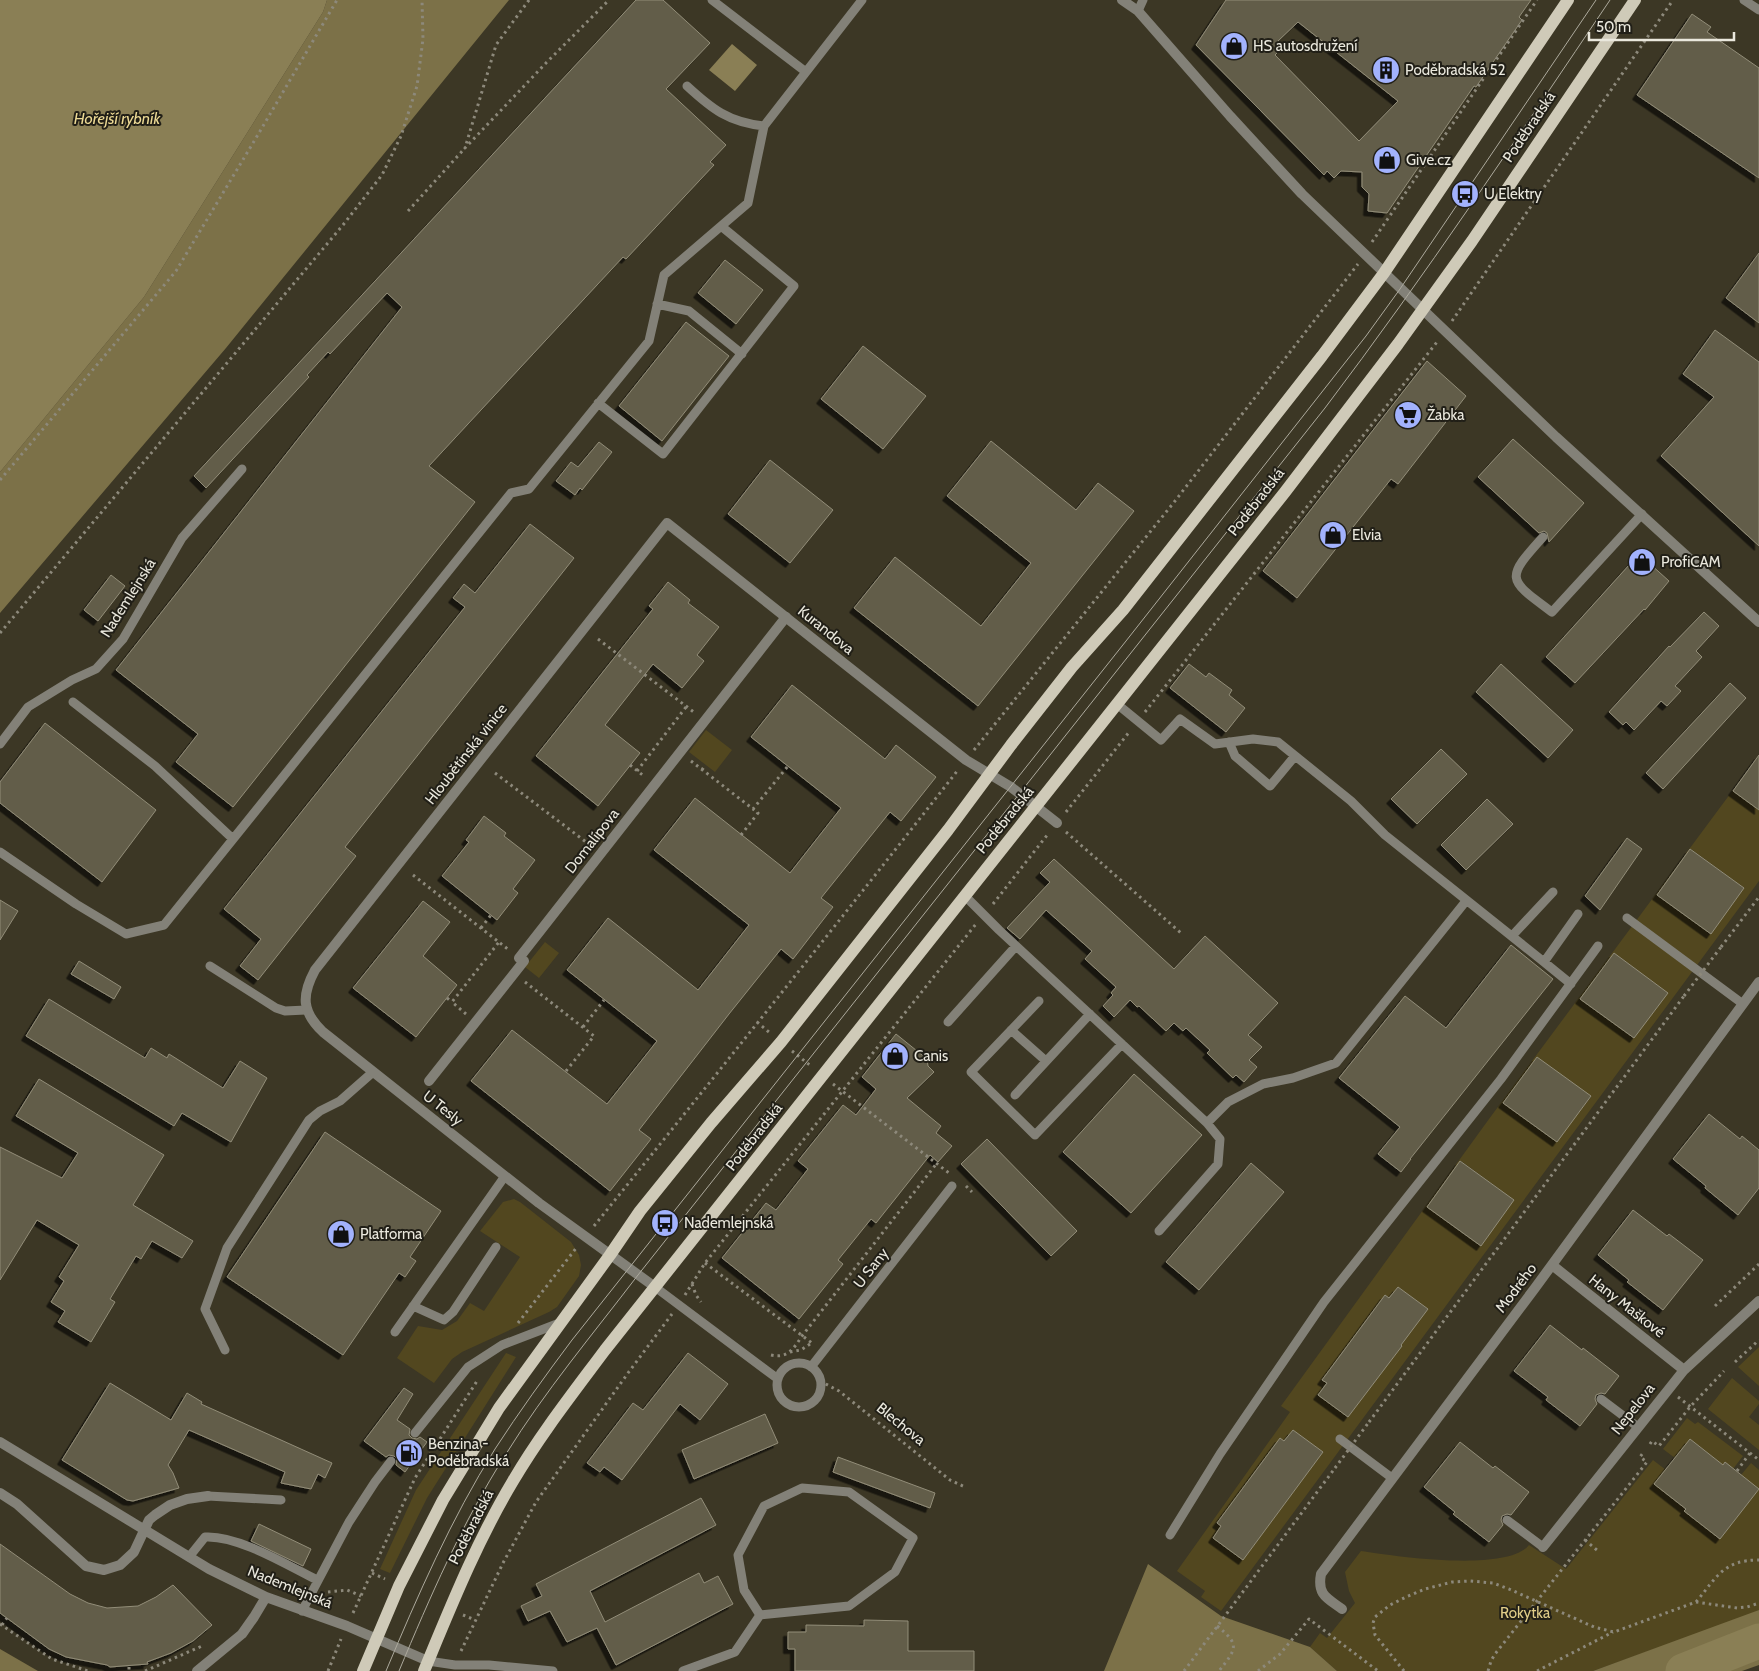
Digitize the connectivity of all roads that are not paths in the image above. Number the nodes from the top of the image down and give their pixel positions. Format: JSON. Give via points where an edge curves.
{"nodes":[{"id":1,"x":712,"y":0,"type":"edge"},
{"id":2,"x":862,"y":0,"type":"edge"},
{"id":3,"x":1122,"y":0,"type":"edge"},
{"id":4,"x":1143,"y":0,"type":"edge"},
{"id":5,"x":1568,"y":0,"type":"edge"},
{"id":6,"x":1635,"y":0,"type":"edge"},
{"id":7,"x":1744,"y":0,"type":"edge"},
{"id":8,"x":1759,"y":10,"type":"edge"},
{"id":9,"x":1138,"y":11,"type":"junction"},
{"id":10,"x":806,"y":72,"type":"junction"},
{"id":11,"x":687,"y":86,"type":"dead end"},
{"id":12,"x":764,"y":126,"type":"junction"},
{"id":13,"x":720,"y":226,"type":"junction"},
{"id":14,"x":1384,"y":274,"type":"junction"},
{"id":15,"x":657,"y":304,"type":"junction"},
{"id":16,"x":1424,"y":308,"type":"junction"},
{"id":17,"x":742,"y":354,"type":"junction"},
{"id":18,"x":598,"y":403,"type":"junction"},
{"id":19,"x":242,"y":469,"type":"dead end"},
{"id":20,"x":1642,"y":514,"type":"junction"},
{"id":21,"x":667,"y":523,"type":"joint"},
{"id":22,"x":1544,"y":537,"type":"dead end"},
{"id":23,"x":786,"y":617,"type":"junction"},
{"id":24,"x":1759,"y":622,"type":"edge"},
{"id":25,"x":73,"y":702,"type":"dead end"},
{"id":26,"x":1117,"y":704,"type":"junction"},
{"id":27,"x":1229,"y":742,"type":"junction"},
{"id":28,"x":0,"y":744,"type":"edge"},
{"id":29,"x":1295,"y":756,"type":"junction"},
{"id":30,"x":990,"y":774,"type":"junction"},
{"id":31,"x":1036,"y":807,"type":"junction"},
{"id":32,"x":1056,"y":823,"type":"road end"},
{"id":33,"x":233,"y":838,"type":"junction"},
{"id":34,"x":0,"y":852,"type":"edge"},
{"id":35,"x":1553,"y":892,"type":"dead end"},
{"id":36,"x":965,"y":896,"type":"junction"},
{"id":37,"x":1466,"y":901,"type":"junction"},
{"id":38,"x":1578,"y":914,"type":"dead end"},
{"id":39,"x":1627,"y":918,"type":"dead end"},
{"id":40,"x":1512,"y":936,"type":"junction"},
{"id":41,"x":1016,"y":946,"type":"junction"},
{"id":42,"x":1598,"y":946,"type":"dead end"},
{"id":43,"x":1544,"y":962,"type":"junction"},
{"id":44,"x":210,"y":966,"type":"dead end"},
{"id":45,"x":1759,"y":982,"type":"edge"},
{"id":46,"x":1570,"y":984,"type":"junction"},
{"id":47,"x":1039,"y":1000,"type":"dead end"},
{"id":48,"x":1743,"y":1004,"type":"junction"},
{"id":49,"x":306,"y":1010,"type":"junction"},
{"id":50,"x":1090,"y":1014,"type":"junction"},
{"id":51,"x":948,"y":1022,"type":"dead end"},
{"id":52,"x":1011,"y":1030,"type":"junction"},
{"id":53,"x":1122,"y":1044,"type":"junction"},
{"id":54,"x":1046,"y":1061,"type":"junction"},
{"id":55,"x":373,"y":1072,"type":"junction"},
{"id":56,"x":429,"y":1081,"type":"dead end"},
{"id":57,"x":1016,"y":1094,"type":"dead end"},
{"id":58,"x":1207,"y":1123,"type":"junction"},
{"id":59,"x":505,"y":1176,"type":"junction"},
{"id":60,"x":952,"y":1186,"type":"dead end"},
{"id":61,"x":1159,"y":1231,"type":"dead end"},
{"id":62,"x":496,"y":1247,"type":"dead end"},
{"id":63,"x":610,"y":1255,"type":"junction"},
{"id":64,"x":1552,"y":1265,"type":"junction"},
{"id":65,"x":655,"y":1287,"type":"junction"},
{"id":66,"x":1759,"y":1301,"type":"edge"},
{"id":67,"x":413,"y":1306,"type":"junction"},
{"id":68,"x":562,"y":1322,"type":"junction"},
{"id":69,"x":395,"y":1332,"type":"dead end"},
{"id":70,"x":225,"y":1350,"type":"dead end"},
{"id":71,"x":811,"y":1367,"type":"junction"},
{"id":72,"x":1684,"y":1370,"type":"junction"},
{"id":73,"x":778,"y":1379,"type":"junction"},
{"id":74,"x":1601,"y":1399,"type":"dead end"},
{"id":75,"x":1638,"y":1427,"type":"junction"},
{"id":76,"x":415,"y":1433,"type":"dead end"},
{"id":77,"x":1340,"y":1439,"type":"dead end"},
{"id":78,"x":0,"y":1442,"type":"edge"},
{"id":79,"x":391,"y":1461,"type":"dead end"},
{"id":80,"x":1392,"y":1478,"type":"junction"},
{"id":81,"x":0,"y":1494,"type":"edge"},
{"id":82,"x":208,"y":1496,"type":"joint"},
{"id":83,"x":281,"y":1500,"type":"dead end"},
{"id":84,"x":1507,"y":1520,"type":"dead end"},
{"id":85,"x":145,"y":1531,"type":"junction"},
{"id":86,"x":1170,"y":1535,"type":"dead end"},
{"id":87,"x":1543,"y":1547,"type":"joint"},
{"id":88,"x":189,"y":1557,"type":"junction"},
{"id":89,"x":317,"y":1580,"type":"junction"},
{"id":90,"x":266,"y":1597,"type":"junction"},
{"id":91,"x":1342,"y":1609,"type":"dead end"},
{"id":92,"x":302,"y":1610,"type":"junction"},
{"id":93,"x":760,"y":1615,"type":"junction"},
{"id":94,"x":377,"y":1639,"type":"junction"},
{"id":95,"x":426,"y":1666,"type":"edge"},
{"id":96,"x":197,"y":1671,"type":"edge"},
{"id":97,"x":363,"y":1671,"type":"edge"},
{"id":98,"x":553,"y":1671,"type":"edge"},
{"id":99,"x":683,"y":1671,"type":"edge"}],
"edges":[{"from":1,"to":10,"type":"lane"},
{"from":2,"to":10,"type":"lane"},
{"from":3,"to":9,"type":"street"},
{"from":4,"to":9,"type":"lane"},
{"from":5,"to":14,"type":"main road"},
{"from":6,"to":16,"type":"main road","name":"Poděbradská"},
{"from":7,"to":8,"type":"lane"},
{"from":9,"to":14,"type":"street","via":[[1302,194]]},
{"from":10,"to":12,"type":"lane"},
{"from":11,"to":12,"type":"lane","via":[[713,109],[746,124]]},
{"from":12,"to":13,"type":"lane","via":[[748,203]]},
{"from":13,"to":15,"type":"lane","via":[[664,275]]},
{"from":13,"to":17,"type":"lane","via":[[794,286]]},
{"from":14,"to":16,"type":"street"},
{"from":14,"to":30,"type":"main road","via":[[1129,602],[1072,667]]},
{"from":15,"to":17,"type":"lane","via":[[688,311]]},
{"from":15,"to":18,"type":"lane","via":[[649,341]]},
{"from":16,"to":20,"type":"street","via":[[1556,437]]},
{"from":16,"to":26,"type":"main road","name":"Poděbradská","via":[[1285,492]]},
{"from":17,"to":18,"type":"lane","via":[[663,454]]},
{"from":18,"to":33,"type":"lane","via":[[529,489],[511,493]]},
{"from":19,"to":28,"type":"lane","name":"Nademlejnská","via":[[182,538],[123,639],[96,668],[28,707]]},
{"from":20,"to":22,"type":"lane","via":[[1552,612],[1522,590],[1516,574],[1522,561]]},
{"from":20,"to":24,"type":"street"},
{"from":21,"to":23,"type":"street","name":"Kurandova"},
{"from":21,"to":49,"type":"street","name":"Hloubětínská vinice","via":[[315,970],[308,982]]},
{"from":23,"to":30,"type":"street","name":"Kurandova","via":[[966,760]]},
{"from":23,"to":56,"type":"street","name":"Domalípova","via":[[519,958],[524,961]]},
{"from":25,"to":33,"type":"lane","via":[[155,766]]},
{"from":26,"to":27,"type":"lane","via":[[1161,740],[1180,719],[1215,744]]},
{"from":26,"to":31,"type":"main road","name":"Poděbradská"},
{"from":27,"to":29,"type":"lane","via":[[1253,739],[1278,742]]},
{"from":27,"to":29,"type":"lane","via":[[1235,756],[1270,786]]},
{"from":29,"to":37,"type":"lane"},
{"from":30,"to":31,"type":"street","name":"Kurandova"},
{"from":30,"to":63,"type":"main road","via":[[781,1042],[640,1211]]},
{"from":31,"to":32,"type":"street","name":"Kurandova"},
{"from":31,"to":36,"type":"main road","name":"Poděbradská"},
{"from":33,"to":34,"type":"lane","via":[[164,925],[126,934]]},
{"from":35,"to":40,"type":"lane"},
{"from":36,"to":41,"type":"lane"},
{"from":36,"to":65,"type":"main road","name":"Poděbradská"},
{"from":37,"to":40,"type":"lane"},
{"from":37,"to":58,"type":"lane","via":[[1336,1063],[1293,1078],[1263,1084],[1228,1102]]},
{"from":38,"to":43,"type":"lane"},
{"from":39,"to":48,"type":"lane"},
{"from":40,"to":43,"type":"lane"},
{"from":41,"to":50,"type":"lane"},
{"from":41,"to":51,"type":"lane"},
{"from":42,"to":46,"type":"lane"},
{"from":43,"to":46,"type":"lane"},
{"from":44,"to":49,"type":"lane","via":[[276,1008]]},
{"from":45,"to":48,"type":"street","name":"Modrého"},
{"from":46,"to":86,"type":"lane","via":[[1501,1079],[1324,1302],[1220,1454]]},
{"from":47,"to":52,"type":"lane"},
{"from":48,"to":64,"type":"street","name":"Modrého"},
{"from":49,"to":55,"type":"street","name":"U Tesly","via":[[323,1032]]},
{"from":50,"to":53,"type":"lane"},
{"from":50,"to":54,"type":"lane"},
{"from":52,"to":53,"type":"lane","via":[[971,1072],[1035,1135]]},
{"from":52,"to":54,"type":"lane"},
{"from":53,"to":58,"type":"lane"},
{"from":54,"to":57,"type":"lane"},
{"from":55,"to":59,"type":"street","name":"U Tesly"},
{"from":55,"to":70,"type":"lane","via":[[340,1101],[309,1120],[228,1248],[205,1309]]},
{"from":58,"to":61,"type":"lane","via":[[1220,1139],[1218,1164]]},
{"from":59,"to":63,"type":"street","name":"U Tesly"},
{"from":59,"to":67,"type":"lane"},
{"from":60,"to":71,"type":"lane","name":"U Sany"},
{"from":62,"to":67,"type":"lane","via":[[453,1312],[444,1320]]},
{"from":63,"to":65,"type":"street","name":"U Tesly"},
{"from":63,"to":68,"type":"main road"},
{"from":64,"to":72,"type":"street","name":"Hany Maškové"},
{"from":64,"to":80,"type":"street","name":"Modrého"},
{"from":65,"to":73,"type":"lane"},
{"from":65,"to":95,"type":"main road","name":"Poděbradská","via":[[548,1427],[513,1480],[470,1563]]},
{"from":66,"to":72,"type":"street","name":"Nepelova"},
{"from":67,"to":69,"type":"lane"},
{"from":68,"to":76,"type":"lane","via":[[502,1345],[468,1367]]},
{"from":68,"to":94,"type":"main road","via":[[499,1408],[443,1500],[406,1572]]},
{"from":71,"to":73,"type":"lane","via":[[792,1364],[780,1372]]},
{"from":71,"to":73,"type":"lane","via":[[820,1381],[818,1395],[807,1404],[794,1406],[782,1399],[778,1393]]},
{"from":72,"to":75,"type":"street","name":"Nepelova"},
{"from":74,"to":75,"type":"lane"},
{"from":75,"to":87,"type":"street","name":"Nepelova"},
{"from":77,"to":80,"type":"lane"},
{"from":78,"to":85,"type":"street","name":"Nademlejnská"},
{"from":79,"to":89,"type":"lane","via":[[349,1522]]},
{"from":80,"to":91,"type":"street","name":"Modrého","via":[[1321,1574],[1321,1591]]},
{"from":81,"to":85,"type":"street","via":[[17,1504],[86,1566],[104,1570],[120,1565],[134,1552]]},
{"from":82,"to":83,"type":"lane"},
{"from":82,"to":85,"type":"street","via":[[170,1505],[150,1520]]},
{"from":84,"to":87,"type":"lane"},
{"from":85,"to":88,"type":"street","name":"Nademlejnská"},
{"from":88,"to":89,"type":"lane","via":[[204,1537],[214,1536],[253,1548]]},
{"from":88,"to":90,"type":"street","name":"Nademlejnská"},
{"from":89,"to":92,"type":"lane"},
{"from":90,"to":92,"type":"street","name":"Nademlejnská"},
{"from":90,"to":96,"type":"street","via":[[242,1634]]},
{"from":92,"to":94,"type":"street","name":"Nademlejnská"},
{"from":93,"to":93,"type":"lane","via":[[850,1606],[895,1572],[913,1538],[849,1492],[802,1488],[764,1506],[738,1555],[744,1590]]},
{"from":93,"to":99,"type":"lane","via":[[735,1652]]},
{"from":94,"to":95,"type":"street","name":"Nademlejnská"},
{"from":94,"to":97,"type":"main road"},
{"from":95,"to":98,"type":"lane","via":[[489,1665]]}]}
